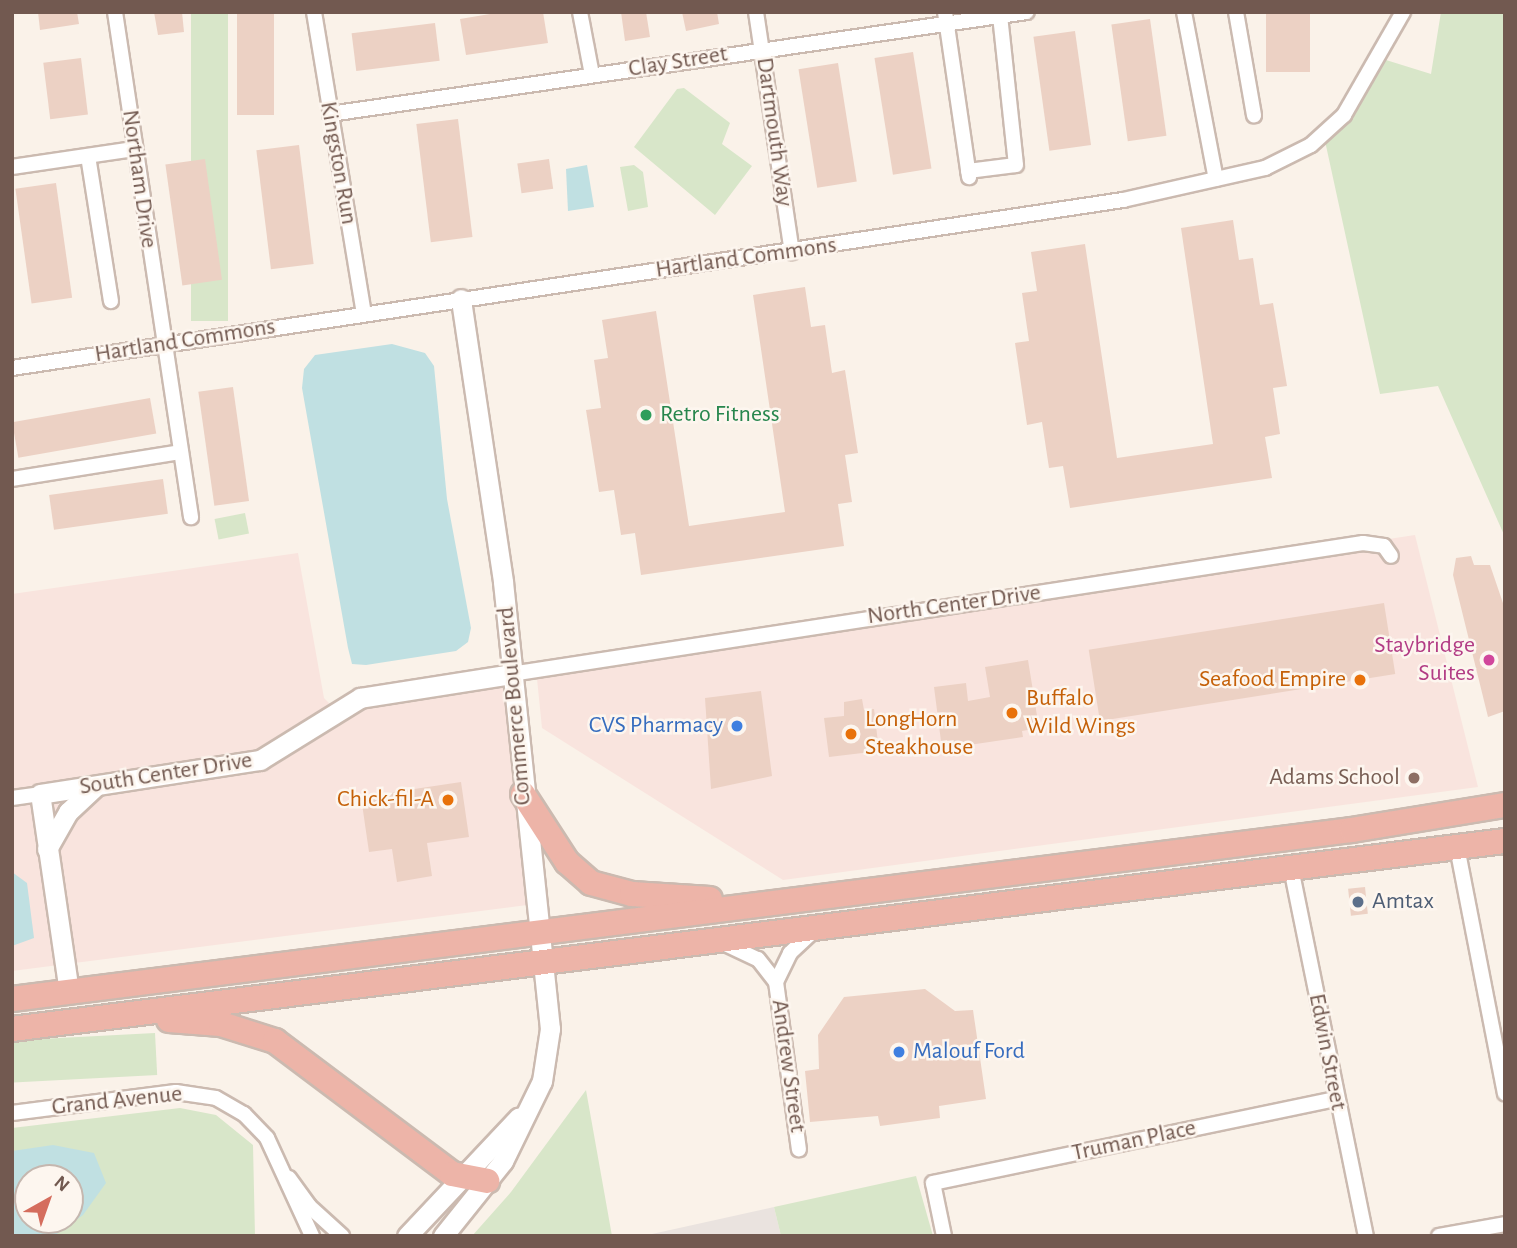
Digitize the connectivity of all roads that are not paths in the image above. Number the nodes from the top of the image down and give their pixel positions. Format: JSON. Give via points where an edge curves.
{"nodes":[{"id":1,"x":115,"y":12,"type":"edge"},
{"id":2,"x":314,"y":12,"type":"edge"},
{"id":3,"x":580,"y":12,"type":"edge"},
{"id":4,"x":756,"y":12,"type":"edge"},
{"id":5,"x":1027,"y":12,"type":"edge"},
{"id":6,"x":1184,"y":12,"type":"edge"},
{"id":7,"x":1236,"y":12,"type":"edge"},
{"id":8,"x":1403,"y":12,"type":"edge"},
{"id":9,"x":1000,"y":16,"type":"junction"},
{"id":10,"x":946,"y":19,"type":"edge"},
{"id":11,"x":762,"y":49,"type":"junction"},
{"id":12,"x":592,"y":75,"type":"junction"},
{"id":13,"x":330,"y":114,"type":"junction"},
{"id":14,"x":1254,"y":115,"type":"dead end"},
{"id":15,"x":134,"y":149,"type":"junction"},
{"id":16,"x":88,"y":156,"type":"junction"},
{"id":17,"x":12,"y":167,"type":"edge"},
{"id":18,"x":1216,"y":179,"type":"junction"},
{"id":19,"x":792,"y":252,"type":"junction"},
{"id":20,"x":460,"y":299,"type":"junction"},
{"id":21,"x":111,"y":301,"type":"dead end"},
{"id":22,"x":364,"y":314,"type":"junction"},
{"id":23,"x":164,"y":345,"type":"junction"},
{"id":24,"x":12,"y":368,"type":"edge"},
{"id":25,"x":181,"y":453,"type":"junction"},
{"id":26,"x":12,"y":479,"type":"edge"},
{"id":27,"x":191,"y":517,"type":"dead end"},
{"id":28,"x":1391,"y":556,"type":"dead end"},
{"id":29,"x":511,"y":674,"type":"junction"},
{"id":30,"x":96,"y":786,"type":"junction"},
{"id":31,"x":40,"y":794,"type":"junction"},
{"id":32,"x":523,"y":794,"type":"junction"},
{"id":33,"x":12,"y":798,"type":"edge"},
{"id":34,"x":1505,"y":805,"type":"edge"},
{"id":35,"x":1505,"y":841,"type":"edge"},
{"id":36,"x":1457,"y":847,"type":"junction"},
{"id":37,"x":47,"y":849,"type":"junction"},
{"id":38,"x":1291,"y":868,"type":"junction"},
{"id":39,"x":767,"y":903,"type":"junction"},
{"id":40,"x":820,"y":925,"type":"junction"},
{"id":41,"x":539,"y":932,"type":"junction"},
{"id":42,"x":712,"y":938,"type":"junction"},
{"id":43,"x":542,"y":962,"type":"junction"},
{"id":44,"x":776,"y":982,"type":"junction"},
{"id":45,"x":69,"y":992,"type":"junction"},
{"id":46,"x":12,"y":999,"type":"edge"},
{"id":47,"x":101,"y":1017,"type":"junction"},
{"id":48,"x":12,"y":1029,"type":"edge"},
{"id":49,"x":1505,"y":1093,"type":"edge"},
{"id":50,"x":1336,"y":1100,"type":"junction"},
{"id":51,"x":526,"y":1111,"type":"junction"},
{"id":52,"x":12,"y":1113,"type":"edge"},
{"id":53,"x":799,"y":1149,"type":"dead end"},
{"id":54,"x":277,"y":1160,"type":"junction"},
{"id":55,"x":460,"y":1179,"type":"junction"},
{"id":56,"x":487,"y":1181,"type":"junction"},
{"id":57,"x":1505,"y":1224,"type":"edge"},
{"id":58,"x":312,"y":1236,"type":"edge"},
{"id":59,"x":342,"y":1236,"type":"edge"},
{"id":60,"x":408,"y":1236,"type":"edge"},
{"id":61,"x":443,"y":1236,"type":"edge"},
{"id":62,"x":944,"y":1236,"type":"edge"},
{"id":63,"x":1366,"y":1236,"type":"edge"},
{"id":64,"x":1439,"y":1236,"type":"edge"}],
"edges":[{"from":1,"to":15,"type":"street","name":"Northam Drive"},
{"from":2,"to":13,"type":"street","name":"Kingston Run"},
{"from":3,"to":12,"type":"street"},
{"from":4,"to":11,"type":"street","name":"Dartmouth Way"},
{"from":5,"to":9,"type":"street","name":"Clay Street"},
{"from":6,"to":18,"type":"street"},
{"from":7,"to":14,"type":"street"},
{"from":8,"to":18,"type":"street","name":"Hartland Commons","via":[[1371,76],[1344,115],[1311,145],[1265,168]]},
{"from":9,"to":10,"type":"street","name":"Clay Street"},
{"from":9,"to":10,"type":"street","via":[[1016,165],[968,174]]},
{"from":10,"to":11,"type":"street","name":"Clay Street"},
{"from":11,"to":12,"type":"street","name":"Clay Street"},
{"from":11,"to":19,"type":"street","name":"Dartmouth Way"},
{"from":12,"to":13,"type":"street","name":"Clay Street"},
{"from":13,"to":22,"type":"street","name":"Kingston Run"},
{"from":15,"to":16,"type":"street"},
{"from":15,"to":23,"type":"street","name":"Northam Drive"},
{"from":16,"to":17,"type":"street"},
{"from":16,"to":21,"type":"street"},
{"from":18,"to":19,"type":"street","name":"Hartland Commons","via":[[1123,200]]},
{"from":19,"to":20,"type":"street","name":"Hartland Commons"},
{"from":20,"to":22,"type":"street","name":"Hartland Commons"},
{"from":20,"to":29,"type":"street","name":"Commerce Boulevard","via":[[503,581]]},
{"from":22,"to":23,"type":"street","name":"Hartland Commons"},
{"from":23,"to":24,"type":"street","name":"Hartland Commons"},
{"from":23,"to":25,"type":"street","name":"Northam Drive"},
{"from":25,"to":26,"type":"street"},
{"from":25,"to":27,"type":"street","name":"Northam Drive"},
{"from":28,"to":29,"type":"street","name":"North Center Drive","via":[[1384,546],[1363,543]]},
{"from":29,"to":30,"type":"street","name":"South Center Drive","via":[[360,698],[260,760]]},
{"from":29,"to":32,"type":"street","name":"Commerce Boulevard"},
{"from":30,"to":31,"type":"street","name":"South Center Drive"},
{"from":30,"to":37,"type":"street","via":[[68,813]]},
{"from":31,"to":33,"type":"street","name":"South Center Drive"},
{"from":31,"to":37,"type":"street"},
{"from":32,"to":39,"type":"highway","via":[[568,862],[591,883],[632,894]]},
{"from":32,"to":41,"type":"street","name":"Commerce Boulevard"},
{"from":34,"to":39,"type":"highway","via":[[1339,832]]},
{"from":35,"to":36,"type":"highway"},
{"from":36,"to":38,"type":"highway"},
{"from":36,"to":49,"type":"street"},
{"from":37,"to":45,"type":"street"},
{"from":38,"to":40,"type":"highway","via":[[948,915]]},
{"from":38,"to":50,"type":"street","name":"Edwin Street"},
{"from":39,"to":41,"type":"highway"},
{"from":40,"to":42,"type":"highway"},
{"from":40,"to":44,"type":"street","name":"Andrew Street","via":[[790,953]]},
{"from":41,"to":43,"type":"street","name":"Commerce Boulevard"},
{"from":41,"to":45,"type":"highway"},
{"from":42,"to":43,"type":"highway"},
{"from":42,"to":44,"type":"street","name":"Andrew Street","via":[[758,959]]},
{"from":43,"to":47,"type":"highway"},
{"from":43,"to":51,"type":"street","name":"Commerce Boulevard","via":[[548,1057]]},
{"from":44,"to":53,"type":"street","name":"Andrew Street"},
{"from":45,"to":46,"type":"highway"},
{"from":47,"to":48,"type":"highway"},
{"from":47,"to":55,"type":"highway","via":[[221,1024],[275,1041]]},
{"from":50,"to":62,"type":"street","name":"Truman Place","via":[[933,1183]]},
{"from":50,"to":63,"type":"street","name":"Edwin Street"},
{"from":51,"to":55,"type":"street","name":"Commerce Boulevard"},
{"from":51,"to":56,"type":"street","name":"Commerce Boulevard"},
{"from":52,"to":54,"type":"street","name":"Grand Avenue","via":[[196,1093],[252,1121]]},
{"from":54,"to":58,"type":"street","name":"Grand Avenue","via":[[290,1199]]},
{"from":54,"to":59,"type":"street","name":"Grand Avenue","via":[[309,1206]]},
{"from":55,"to":56,"type":"highway"},
{"from":55,"to":60,"type":"street","name":"Commerce Boulevard"},
{"from":56,"to":61,"type":"street","name":"Commerce Boulevard"},
{"from":57,"to":64,"type":"street"}]}
